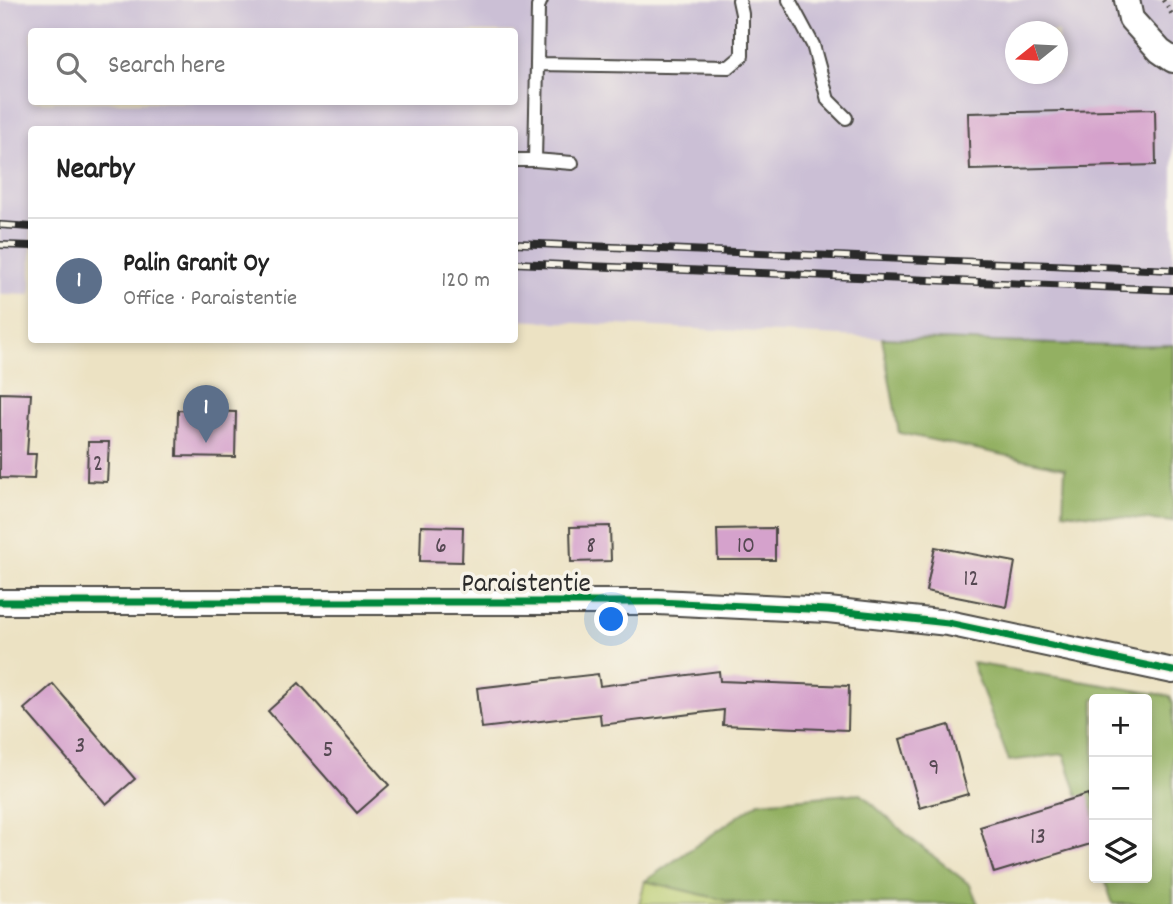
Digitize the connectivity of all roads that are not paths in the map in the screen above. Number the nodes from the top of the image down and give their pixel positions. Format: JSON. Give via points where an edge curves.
{"nodes":[{"id":1,"x":541,"y":0,"type":"edge"},
{"id":2,"x":739,"y":0,"type":"edge"},
{"id":3,"x":789,"y":0,"type":"edge"},
{"id":4,"x":1126,"y":0,"type":"edge"},
{"id":5,"x":1173,"y":60,"type":"edge"},
{"id":6,"x":537,"y":64,"type":"junction"},
{"id":7,"x":846,"y":118,"type":"dead end"},
{"id":8,"x":518,"y":160,"type":"edge"},
{"id":9,"x":534,"y":160,"type":"junction"},
{"id":10,"x":572,"y":163,"type":"dead end"},
{"id":11,"x":0,"y":602,"type":"edge"},
{"id":12,"x":1173,"y":671,"type":"edge"}],
"edges":[{"from":1,"to":6,"type":"lane"},
{"from":2,"to":6,"type":"lane","via":[[742,56],[729,66]]},
{"from":3,"to":7,"type":"lane","via":[[813,45],[828,100]]},
{"from":4,"to":5,"type":"street","via":[[1131,19]]},
{"from":6,"to":9,"type":"lane"},
{"from":8,"to":9,"type":"lane"},
{"from":9,"to":10,"type":"lane"},
{"from":11,"to":12,"type":"street","name":"Paraistentie","via":[[658,602],[828,610],[948,623]]}]}
